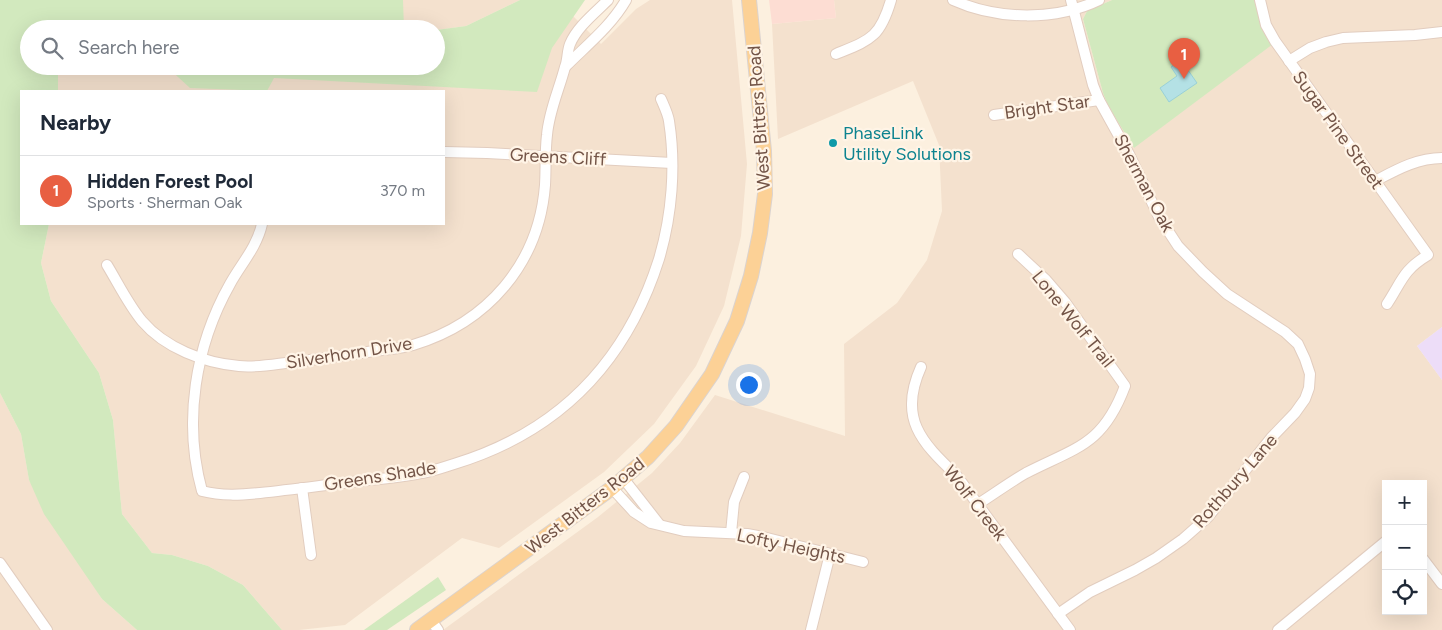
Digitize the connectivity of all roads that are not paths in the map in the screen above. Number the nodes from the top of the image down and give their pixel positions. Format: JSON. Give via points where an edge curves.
{"nodes":[{"id":1,"x":608,"y":0,"type":"edge"},
{"id":2,"x":626,"y":0,"type":"edge"},
{"id":3,"x":749,"y":0,"type":"edge"},
{"id":4,"x":891,"y":0,"type":"edge"},
{"id":5,"x":954,"y":0,"type":"edge"},
{"id":6,"x":1099,"y":0,"type":"edge"},
{"id":7,"x":1260,"y":0,"type":"edge"},
{"id":8,"x":1073,"y":5,"type":"edge"},
{"id":9,"x":587,"y":21,"type":"junction"},
{"id":10,"x":600,"y":32,"type":"junction"},
{"id":11,"x":1442,"y":32,"type":"edge"},
{"id":12,"x":836,"y":54,"type":"dead end"},
{"id":13,"x":1289,"y":61,"type":"junction"},
{"id":14,"x":566,"y":66,"type":"junction"},
{"id":15,"x":661,"y":100,"type":"dead end"},
{"id":16,"x":1099,"y":100,"type":"junction"},
{"id":17,"x":994,"y":115,"type":"dead end"},
{"id":18,"x":445,"y":152,"type":"edge"},
{"id":19,"x":545,"y":156,"type":"junction"},
{"id":20,"x":1442,"y":158,"type":"edge"},
{"id":21,"x":672,"y":163,"type":"junction"},
{"id":22,"x":1375,"y":181,"type":"junction"},
{"id":23,"x":262,"y":225,"type":"edge"},
{"id":24,"x":1018,"y":254,"type":"dead end"},
{"id":25,"x":107,"y":265,"type":"dead end"},
{"id":26,"x":1388,"y":304,"type":"dead end"},
{"id":27,"x":201,"y":358,"type":"junction"},
{"id":28,"x":921,"y":367,"type":"dead end"},
{"id":29,"x":1310,"y":374,"type":"joint"},
{"id":30,"x":744,"y":477,"type":"dead end"},
{"id":31,"x":623,"y":478,"type":"junction"},
{"id":32,"x":302,"y":488,"type":"junction"},
{"id":33,"x":612,"y":488,"type":"junction"},
{"id":34,"x":978,"y":504,"type":"junction"},
{"id":35,"x":644,"y":513,"type":"junction"},
{"id":36,"x":731,"y":533,"type":"junction"},
{"id":37,"x":1382,"y":544,"type":"edge"},
{"id":38,"x":830,"y":554,"type":"junction"},
{"id":39,"x":311,"y":555,"type":"dead end"},
{"id":40,"x":864,"y":562,"type":"dead end"},
{"id":41,"x":0,"y":564,"type":"edge"},
{"id":42,"x":1427,"y":564,"type":"edge"},
{"id":43,"x":1442,"y":584,"type":"edge"},
{"id":44,"x":1058,"y":614,"type":"junction"},
{"id":45,"x":434,"y":625,"type":"edge"},
{"id":46,"x":47,"y":630,"type":"edge"},
{"id":47,"x":417,"y":630,"type":"edge"},
{"id":48,"x":811,"y":630,"type":"edge"},
{"id":49,"x":1070,"y":630,"type":"edge"},
{"id":50,"x":1278,"y":630,"type":"edge"}],
"edges":[{"from":1,"to":9,"type":"street","name":"Silverhorn Drive"},
{"from":2,"to":10,"type":"street","name":"Silverhorn Drive"},
{"from":3,"to":31,"type":"main road","name":"West Bitters Road","via":[[764,151],[765,194],[751,276],[725,349],[696,398],[648,457]]},
{"from":4,"to":12,"type":"street","via":[[884,22],[873,37]]},
{"from":5,"to":8,"type":"street","via":[[1002,14],[1044,14]]},
{"from":6,"to":8,"type":"street"},
{"from":7,"to":13,"type":"street","name":"Sugar Pine Street","via":[[1266,26]]},
{"from":8,"to":16,"type":"street","name":"Sherman Oak"},
{"from":9,"to":10,"type":"street"},
{"from":9,"to":14,"type":"street","name":"Silverhorn Drive","via":[[570,44]]},
{"from":10,"to":14,"type":"street","name":"Silverhorn Drive"},
{"from":11,"to":13,"type":"street","via":[[1343,38],[1310,48]]},
{"from":13,"to":22,"type":"street","name":"Sugar Pine Street"},
{"from":14,"to":19,"type":"street","name":"Silverhorn Drive","via":[[550,112]]},
{"from":15,"to":21,"type":"street","name":"Greens Shade","via":[[669,119]]},
{"from":16,"to":17,"type":"street","name":"Bright Star"},
{"from":16,"to":29,"type":"street","name":"Sherman Oak","via":[[1159,217],[1178,246],[1227,294],[1298,344]]},
{"from":18,"to":19,"type":"street","name":"Greens Cliff"},
{"from":19,"to":21,"type":"street","name":"Greens Cliff"},
{"from":19,"to":27,"type":"street","name":"Silverhorn Drive","via":[[543,204],[520,267],[496,297],[460,325],[411,346],[308,361],[240,366]]},
{"from":20,"to":22,"type":"street","via":[[1411,163]]},
{"from":21,"to":32,"type":"street","name":"Greens Shade","via":[[668,223],[646,297],[614,353],[581,392],[547,420],[505,445],[474,458],[422,473]]},
{"from":22,"to":26,"type":"street","name":"Sugar Pine Street","via":[[1428,255],[1408,270]]},
{"from":23,"to":27,"type":"street","via":[[254,246],[216,314]]},
{"from":24,"to":34,"type":"street","name":"Lone Wolf Trail","via":[[1065,302],[1125,386],[1109,419],[1085,444],[1025,474]]},
{"from":25,"to":27,"type":"street","name":"Silverhorn Drive","via":[[151,330],[174,347]]},
{"from":27,"to":32,"type":"street","name":"Greens Shade","via":[[192,429],[202,491],[237,496]]},
{"from":28,"to":34,"type":"street","name":"Wolf Creek","via":[[912,393],[916,428]]},
{"from":29,"to":44,"type":"street","name":"Rothbury Lane","via":[[1305,399],[1208,517],[1156,558],[1090,592]]},
{"from":30,"to":36,"type":"street","via":[[734,502]]},
{"from":31,"to":33,"type":"main road","name":"West Bitters Road"},
{"from":31,"to":35,"type":"street","name":"Lofty Heights"},
{"from":32,"to":39,"type":"street"},
{"from":33,"to":35,"type":"street","name":"Lofty Heights","via":[[634,512]]},
{"from":33,"to":45,"type":"main road","name":"West Bitters Road"},
{"from":34,"to":44,"type":"street","name":"Wolf Creek"},
{"from":35,"to":36,"type":"street","name":"Lofty Heights","via":[[659,524],[684,531]]},
{"from":36,"to":38,"type":"street","name":"Lofty Heights","via":[[763,537]]},
{"from":37,"to":50,"type":"street"},
{"from":38,"to":40,"type":"street","name":"Lofty Heights"},
{"from":38,"to":48,"type":"street"},
{"from":41,"to":46,"type":"street"},
{"from":42,"to":43,"type":"street"},
{"from":44,"to":49,"type":"street","name":"Wolf Creek"},
{"from":45,"to":47,"type":"main road","name":"West Bitters Road"}]}
